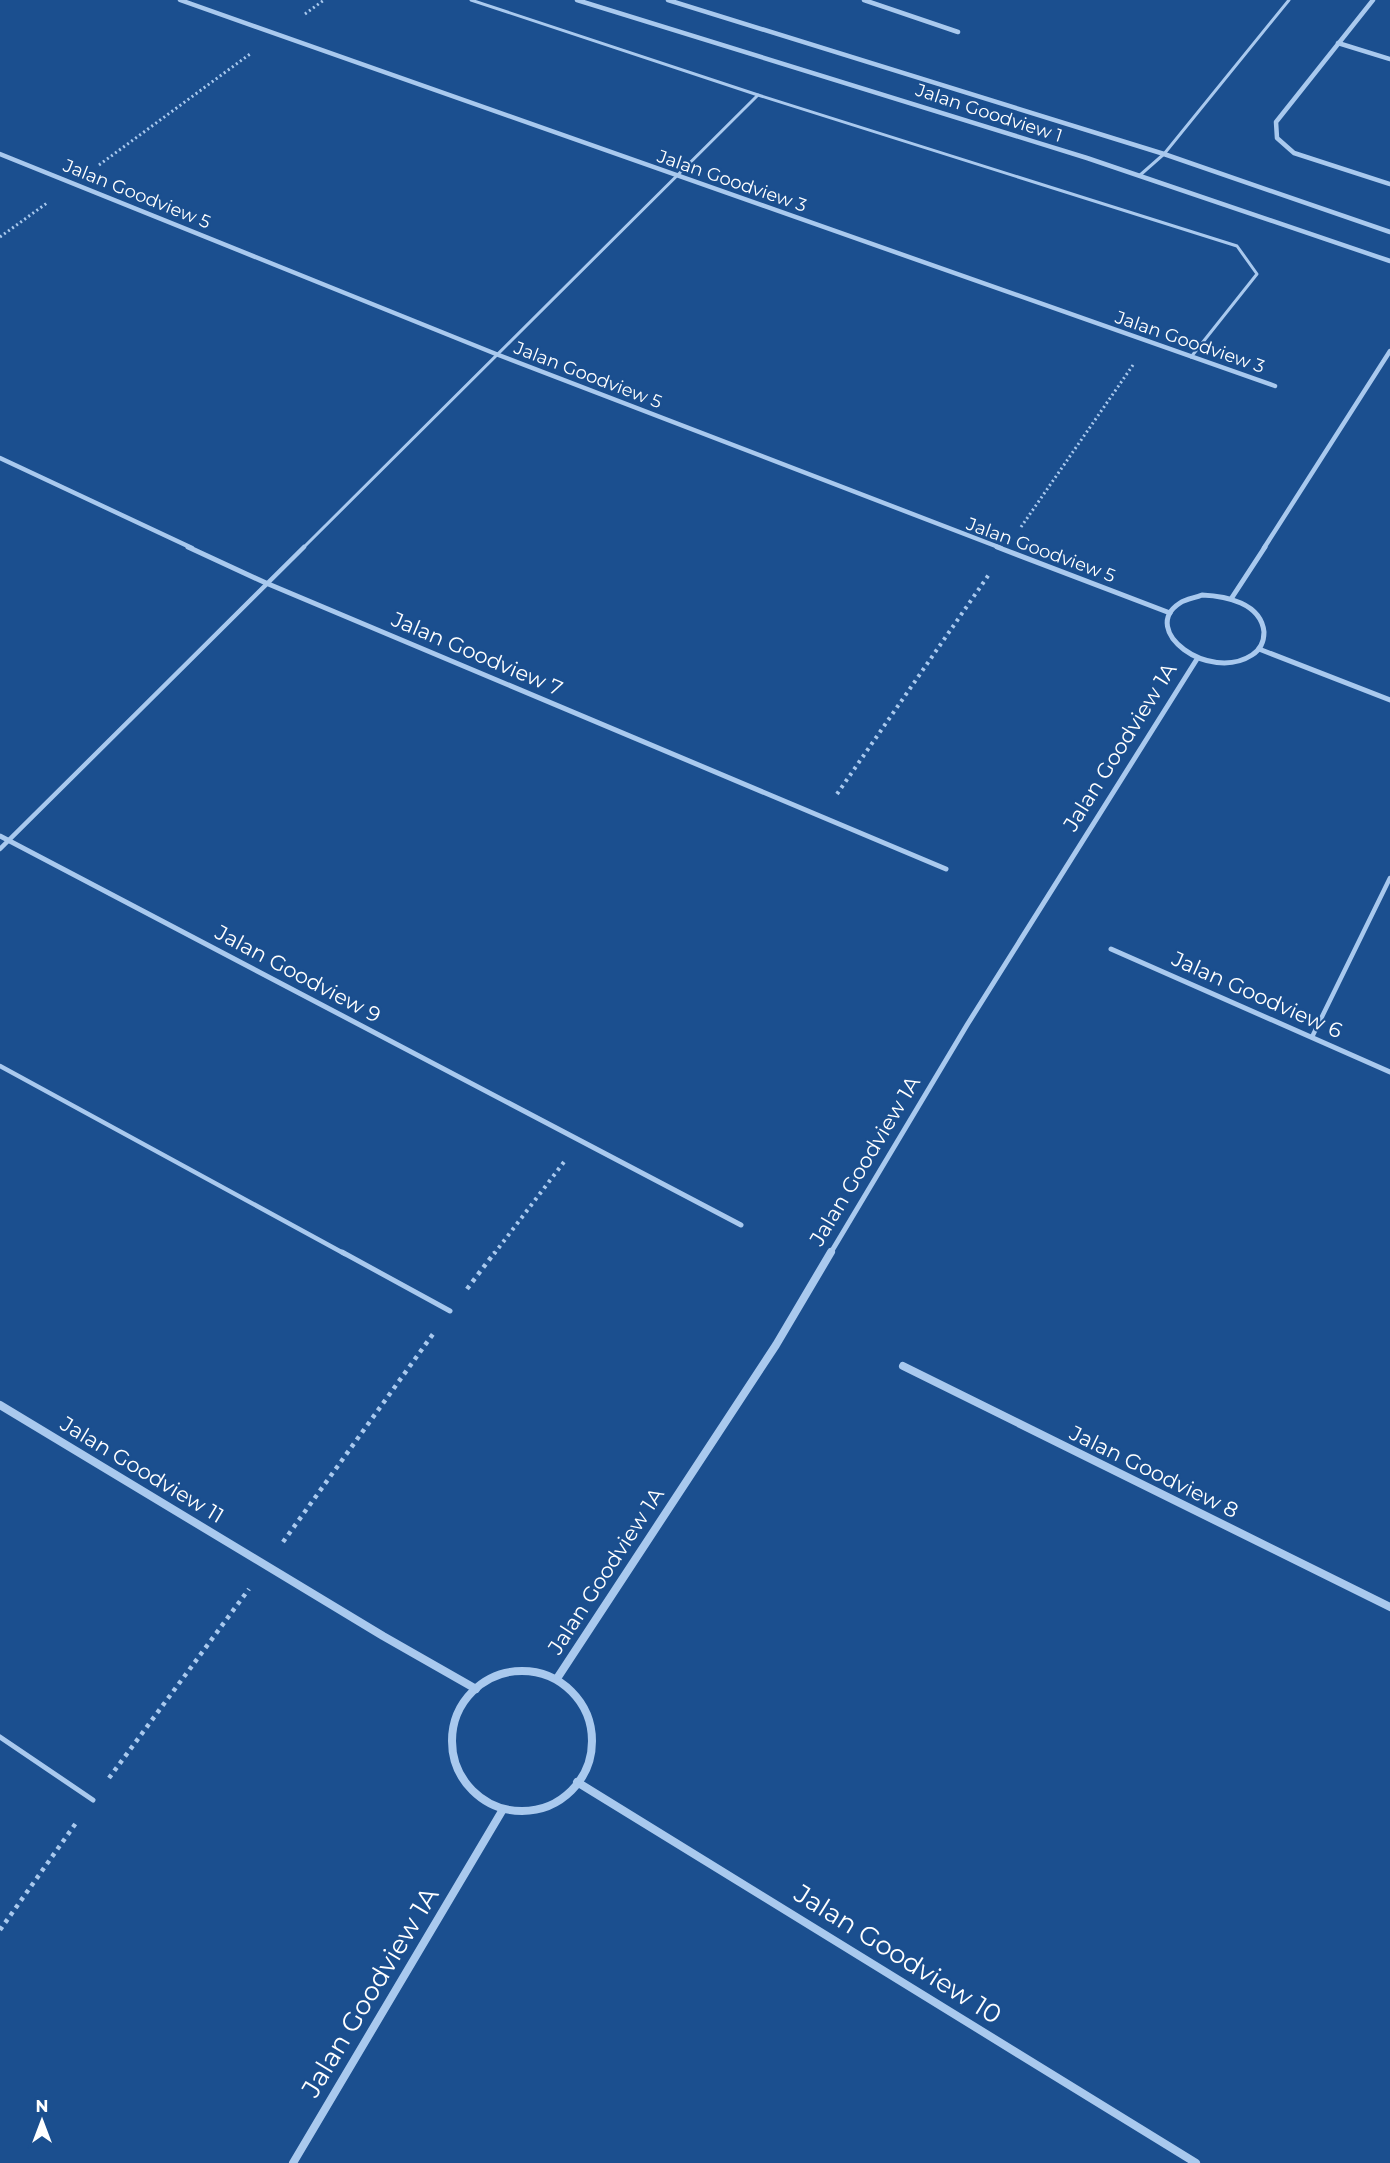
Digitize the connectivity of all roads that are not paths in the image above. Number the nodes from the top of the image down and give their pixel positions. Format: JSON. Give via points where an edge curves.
{"nodes":[{"id":1,"x":180,"y":0,"type":"edge"},
{"id":2,"x":471,"y":0,"type":"edge"},
{"id":3,"x":577,"y":0,"type":"edge"},
{"id":4,"x":668,"y":0,"type":"edge"},
{"id":5,"x":864,"y":0,"type":"edge"},
{"id":6,"x":1289,"y":0,"type":"edge"},
{"id":7,"x":1373,"y":0,"type":"edge"},
{"id":8,"x":958,"y":32,"type":"dead end"},
{"id":9,"x":1338,"y":43,"type":"junction"},
{"id":10,"x":1390,"y":59,"type":"edge"},
{"id":11,"x":758,"y":94,"type":"junction"},
{"id":12,"x":0,"y":154,"type":"edge"},
{"id":13,"x":1164,"y":154,"type":"junction"},
{"id":14,"x":676,"y":175,"type":"junction"},
{"id":15,"x":1139,"y":176,"type":"junction"},
{"id":16,"x":1390,"y":184,"type":"edge"},
{"id":17,"x":1390,"y":232,"type":"edge"},
{"id":18,"x":1390,"y":261,"type":"edge"},
{"id":19,"x":1390,"y":351,"type":"edge"},
{"id":20,"x":496,"y":354,"type":"junction"},
{"id":21,"x":1191,"y":357,"type":"junction"},
{"id":22,"x":1275,"y":386,"type":"dead end"},
{"id":23,"x":0,"y":458,"type":"edge"},
{"id":24,"x":267,"y":583,"type":"junction"},
{"id":25,"x":1231,"y":599,"type":"junction"},
{"id":26,"x":1170,"y":613,"type":"junction"},
{"id":27,"x":1259,"y":649,"type":"junction"},
{"id":28,"x":1197,"y":659,"type":"junction"},
{"id":29,"x":1390,"y":700,"type":"edge"},
{"id":30,"x":0,"y":836,"type":"edge"},
{"id":31,"x":8,"y":840,"type":"junction"},
{"id":32,"x":0,"y":849,"type":"edge"},
{"id":33,"x":946,"y":869,"type":"dead end"},
{"id":34,"x":1390,"y":878,"type":"edge"},
{"id":35,"x":1111,"y":949,"type":"dead end"},
{"id":36,"x":1312,"y":1037,"type":"junction"},
{"id":37,"x":0,"y":1066,"type":"edge"},
{"id":38,"x":1390,"y":1072,"type":"edge"},
{"id":39,"x":741,"y":1225,"type":"dead end"},
{"id":40,"x":450,"y":1311,"type":"road end"},
{"id":41,"x":903,"y":1366,"type":"dead end"},
{"id":42,"x":0,"y":1405,"type":"edge"},
{"id":43,"x":1390,"y":1607,"type":"edge"},
{"id":44,"x":558,"y":1677,"type":"junction"},
{"id":45,"x":476,"y":1689,"type":"junction"},
{"id":46,"x":0,"y":1737,"type":"edge"},
{"id":47,"x":577,"y":1782,"type":"junction"},
{"id":48,"x":93,"y":1800,"type":"road end"},
{"id":49,"x":502,"y":1811,"type":"junction"},
{"id":50,"x":292,"y":2163,"type":"edge"},
{"id":51,"x":1196,"y":2163,"type":"edge"}],
"edges":[{"from":1,"to":14,"type":"street","name":"Jalan Goodview 3"},
{"from":2,"to":11,"type":"lane"},
{"from":3,"to":15,"type":"street","name":"Jalan Goodview 1"},
{"from":4,"to":13,"type":"street","name":"Jalan Goodview 1"},
{"from":5,"to":8,"type":"street"},
{"from":6,"to":13,"type":"lane"},
{"from":7,"to":9,"type":"street"},
{"from":9,"to":10,"type":"street"},
{"from":9,"to":16,"type":"street","via":[[1276,122],[1277,138],[1294,153]]},
{"from":11,"to":14,"type":"lane"},
{"from":11,"to":21,"type":"lane","via":[[1237,246],[1257,274]]},
{"from":12,"to":20,"type":"street","name":"Jalan Goodview 5"},
{"from":13,"to":15,"type":"lane"},
{"from":13,"to":17,"type":"street","name":"Jalan Goodview 1"},
{"from":14,"to":20,"type":"lane"},
{"from":14,"to":21,"type":"street","name":"Jalan Goodview 3"},
{"from":15,"to":18,"type":"street","name":"Jalan Goodview 1"},
{"from":19,"to":25,"type":"street"},
{"from":20,"to":24,"type":"lane"},
{"from":20,"to":26,"type":"street","name":"Jalan Goodview 5"},
{"from":21,"to":22,"type":"street","name":"Jalan Goodview 3"},
{"from":23,"to":24,"type":"street","name":"Jalan Goodview 7"},
{"from":24,"to":31,"type":"lane"},
{"from":24,"to":33,"type":"street","name":"Jalan Goodview 7"},
{"from":25,"to":26,"type":"street","via":[[1188,598]]},
{"from":25,"to":27,"type":"street","via":[[1257,615],[1264,638]]},
{"from":26,"to":28,"type":"street","name":"Jalan Goodview 1A","via":[[1168,633],[1174,644]]},
{"from":27,"to":28,"type":"street","name":"Jalan Goodview 1A","via":[[1239,662]]},
{"from":27,"to":29,"type":"street"},
{"from":28,"to":44,"type":"street","name":"Jalan Goodview 1A","via":[[968,1025],[776,1345]]},
{"from":30,"to":31,"type":"street","name":"Jalan Goodview 9"},
{"from":31,"to":32,"type":"lane"},
{"from":31,"to":39,"type":"street","name":"Jalan Goodview 9"},
{"from":34,"to":36,"type":"lane"},
{"from":35,"to":36,"type":"street","name":"Jalan Goodview 6"},
{"from":36,"to":38,"type":"street","name":"Jalan Goodview 6"},
{"from":37,"to":40,"type":"lane"},
{"from":41,"to":43,"type":"street","name":"Jalan Goodview 8"},
{"from":42,"to":45,"type":"street","name":"Jalan Goodview 11"},
{"from":44,"to":45,"type":"street","name":"Jalan Goodview 1A","via":[[538,1670],[516,1670],[495,1676]]},
{"from":44,"to":47,"type":"street","name":"Jalan Goodview 1A","via":[[575,1692],[587,1712],[592,1735],[589,1759]]},
{"from":45,"to":49,"type":"street","name":"Jalan Goodview 1A","via":[[462,1707],[452,1749],[457,1770],[468,1789]]},
{"from":46,"to":48,"type":"lane"},
{"from":47,"to":49,"type":"street","name":"Jalan Goodview 1A","via":[[563,1797],[544,1808],[523,1813]]},
{"from":47,"to":51,"type":"street","name":"Jalan Goodview 10"},
{"from":49,"to":50,"type":"street","name":"Jalan Goodview 1A"}]}
